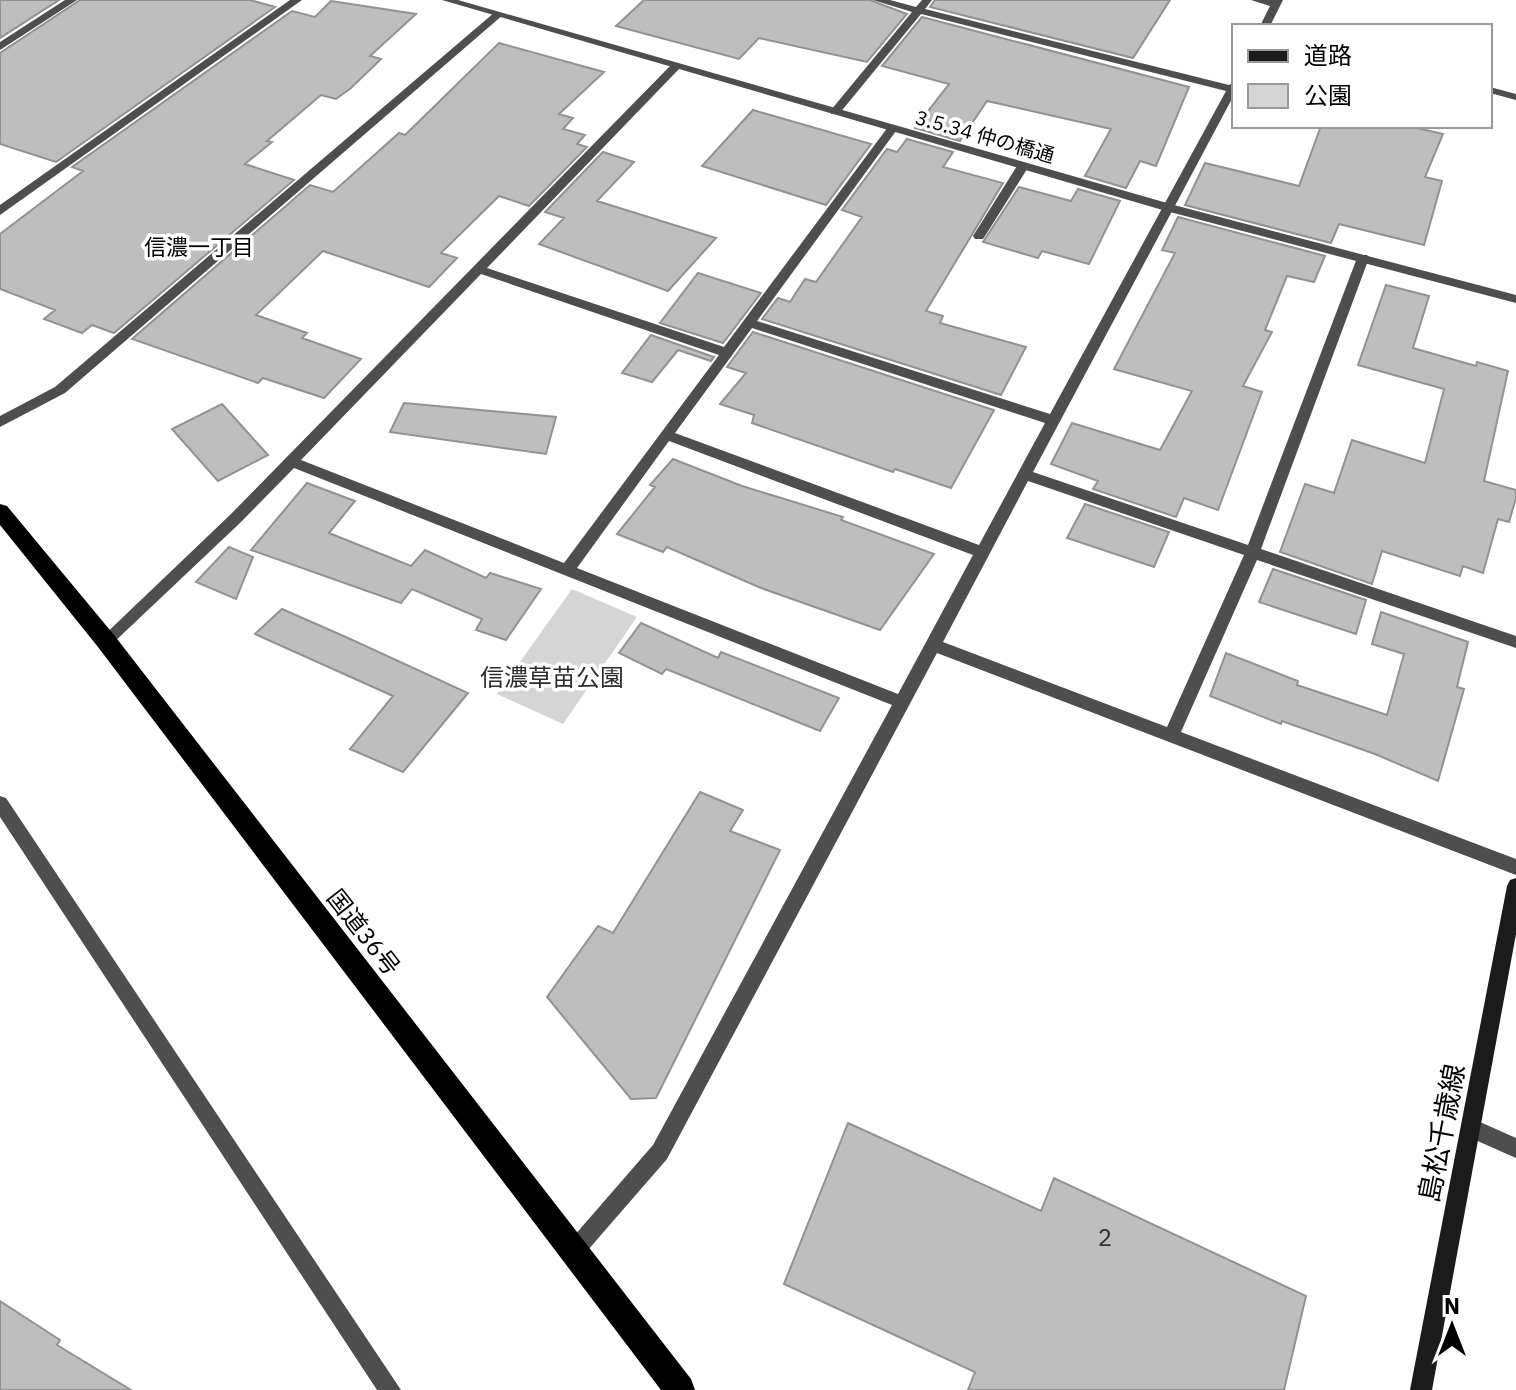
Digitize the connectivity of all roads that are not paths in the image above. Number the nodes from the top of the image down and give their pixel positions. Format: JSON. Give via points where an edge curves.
{"nodes":[{"id":1,"x":72,"y":0,"type":"edge"},
{"id":2,"x":297,"y":0,"type":"edge"},
{"id":3,"x":447,"y":0,"type":"edge"},
{"id":4,"x":878,"y":0,"type":"edge"},
{"id":5,"x":927,"y":0,"type":"edge"},
{"id":6,"x":1256,"y":0,"type":"edge"},
{"id":7,"x":1277,"y":2,"type":"edge"},
{"id":8,"x":503,"y":10,"type":"junction"},
{"id":9,"x":919,"y":10,"type":"junction"},
{"id":10,"x":1266,"y":24,"type":"edge"},
{"id":11,"x":0,"y":47,"type":"edge"},
{"id":12,"x":676,"y":66,"type":"junction"},
{"id":13,"x":1232,"y":87,"type":"edge"},
{"id":14,"x":1232,"y":89,"type":"edge"},
{"id":15,"x":1492,"y":91,"type":"edge"},
{"id":16,"x":1516,"y":97,"type":"edge"},
{"id":17,"x":835,"y":112,"type":"junction"},
{"id":18,"x":892,"y":129,"type":"junction"},
{"id":19,"x":1023,"y":166,"type":"junction"},
{"id":20,"x":1170,"y":208,"type":"junction"},
{"id":21,"x":0,"y":211,"type":"edge"},
{"id":22,"x":979,"y":236,"type":"dead end"},
{"id":23,"x":1363,"y":258,"type":"junction"},
{"id":24,"x":478,"y":269,"type":"junction"},
{"id":25,"x":1516,"y":299,"type":"edge"},
{"id":26,"x":749,"y":323,"type":"junction"},
{"id":27,"x":727,"y":353,"type":"junction"},
{"id":28,"x":1055,"y":421,"type":"junction"},
{"id":29,"x":0,"y":422,"type":"edge"},
{"id":30,"x":666,"y":435,"type":"junction"},
{"id":31,"x":291,"y":461,"type":"junction"},
{"id":32,"x":1025,"y":475,"type":"junction"},
{"id":33,"x":0,"y":511,"type":"edge"},
{"id":34,"x":984,"y":553,"type":"junction"},
{"id":35,"x":1252,"y":553,"type":"junction"},
{"id":36,"x":567,"y":570,"type":"junction"},
{"id":37,"x":106,"y":641,"type":"junction"},
{"id":38,"x":1516,"y":642,"type":"edge"},
{"id":39,"x":934,"y":645,"type":"junction"},
{"id":40,"x":903,"y":703,"type":"junction"},
{"id":41,"x":1172,"y":735,"type":"junction"},
{"id":42,"x":0,"y":803,"type":"edge"},
{"id":43,"x":1516,"y":867,"type":"edge"},
{"id":44,"x":1516,"y":886,"type":"edge"},
{"id":45,"x":1471,"y":1128,"type":"junction"},
{"id":46,"x":1516,"y":1148,"type":"edge"},
{"id":47,"x":574,"y":1251,"type":"junction"},
{"id":48,"x":390,"y":1390,"type":"edge"},
{"id":49,"x":680,"y":1390,"type":"edge"},
{"id":50,"x":1421,"y":1390,"type":"edge"}],
"edges":[{"from":1,"to":11,"type":"street"},
{"from":2,"to":21,"type":"street"},
{"from":3,"to":8,"type":"street","name":"3.5.34 仲の橋通"},
{"from":4,"to":9,"type":"street"},
{"from":5,"to":9,"type":"street"},
{"from":6,"to":7,"type":"street"},
{"from":7,"to":10,"type":"street"},
{"from":8,"to":12,"type":"street","name":"3.5.34 仲の橋通"},
{"from":8,"to":29,"type":"street","via":[[60,390]]},
{"from":9,"to":13,"type":"street"},
{"from":9,"to":17,"type":"street"},
{"from":12,"to":17,"type":"street","name":"3.5.34 仲の橋通"},
{"from":12,"to":24,"type":"street"},
{"from":14,"to":20,"type":"street"},
{"from":15,"to":16,"type":"street"},
{"from":17,"to":18,"type":"street","name":"3.5.34 仲の橋通"},
{"from":18,"to":19,"type":"street","name":"3.5.34 仲の橋通"},
{"from":18,"to":26,"type":"street"},
{"from":19,"to":20,"type":"street","name":"3.5.34 仲の橋通"},
{"from":19,"to":22,"type":"street"},
{"from":20,"to":23,"type":"street","name":"3.5.34 仲の橋通"},
{"from":20,"to":28,"type":"street"},
{"from":23,"to":25,"type":"street","name":"3.5.34 仲の橋通"},
{"from":23,"to":35,"type":"street"},
{"from":24,"to":27,"type":"street"},
{"from":24,"to":31,"type":"street"},
{"from":26,"to":27,"type":"street"},
{"from":26,"to":28,"type":"street"},
{"from":27,"to":30,"type":"street"},
{"from":28,"to":32,"type":"street"},
{"from":30,"to":34,"type":"street"},
{"from":30,"to":36,"type":"street"},
{"from":31,"to":36,"type":"street"},
{"from":31,"to":37,"type":"street"},
{"from":32,"to":34,"type":"street"},
{"from":32,"to":35,"type":"street"},
{"from":33,"to":37,"type":"highway","name":"国道36号"},
{"from":34,"to":39,"type":"street"},
{"from":35,"to":38,"type":"street"},
{"from":35,"to":41,"type":"street"},
{"from":36,"to":40,"type":"street"},
{"from":37,"to":47,"type":"highway","name":"国道36号"},
{"from":39,"to":40,"type":"street"},
{"from":39,"to":41,"type":"street"},
{"from":40,"to":47,"type":"street","via":[[660,1152]]},
{"from":41,"to":43,"type":"street"},
{"from":42,"to":48,"type":"street"},
{"from":44,"to":45,"type":"main road","name":"島松千歳線"},
{"from":45,"to":46,"type":"street"},
{"from":45,"to":50,"type":"main road","name":"島松千歳線"},
{"from":47,"to":49,"type":"highway","name":"国道36号"}]}
